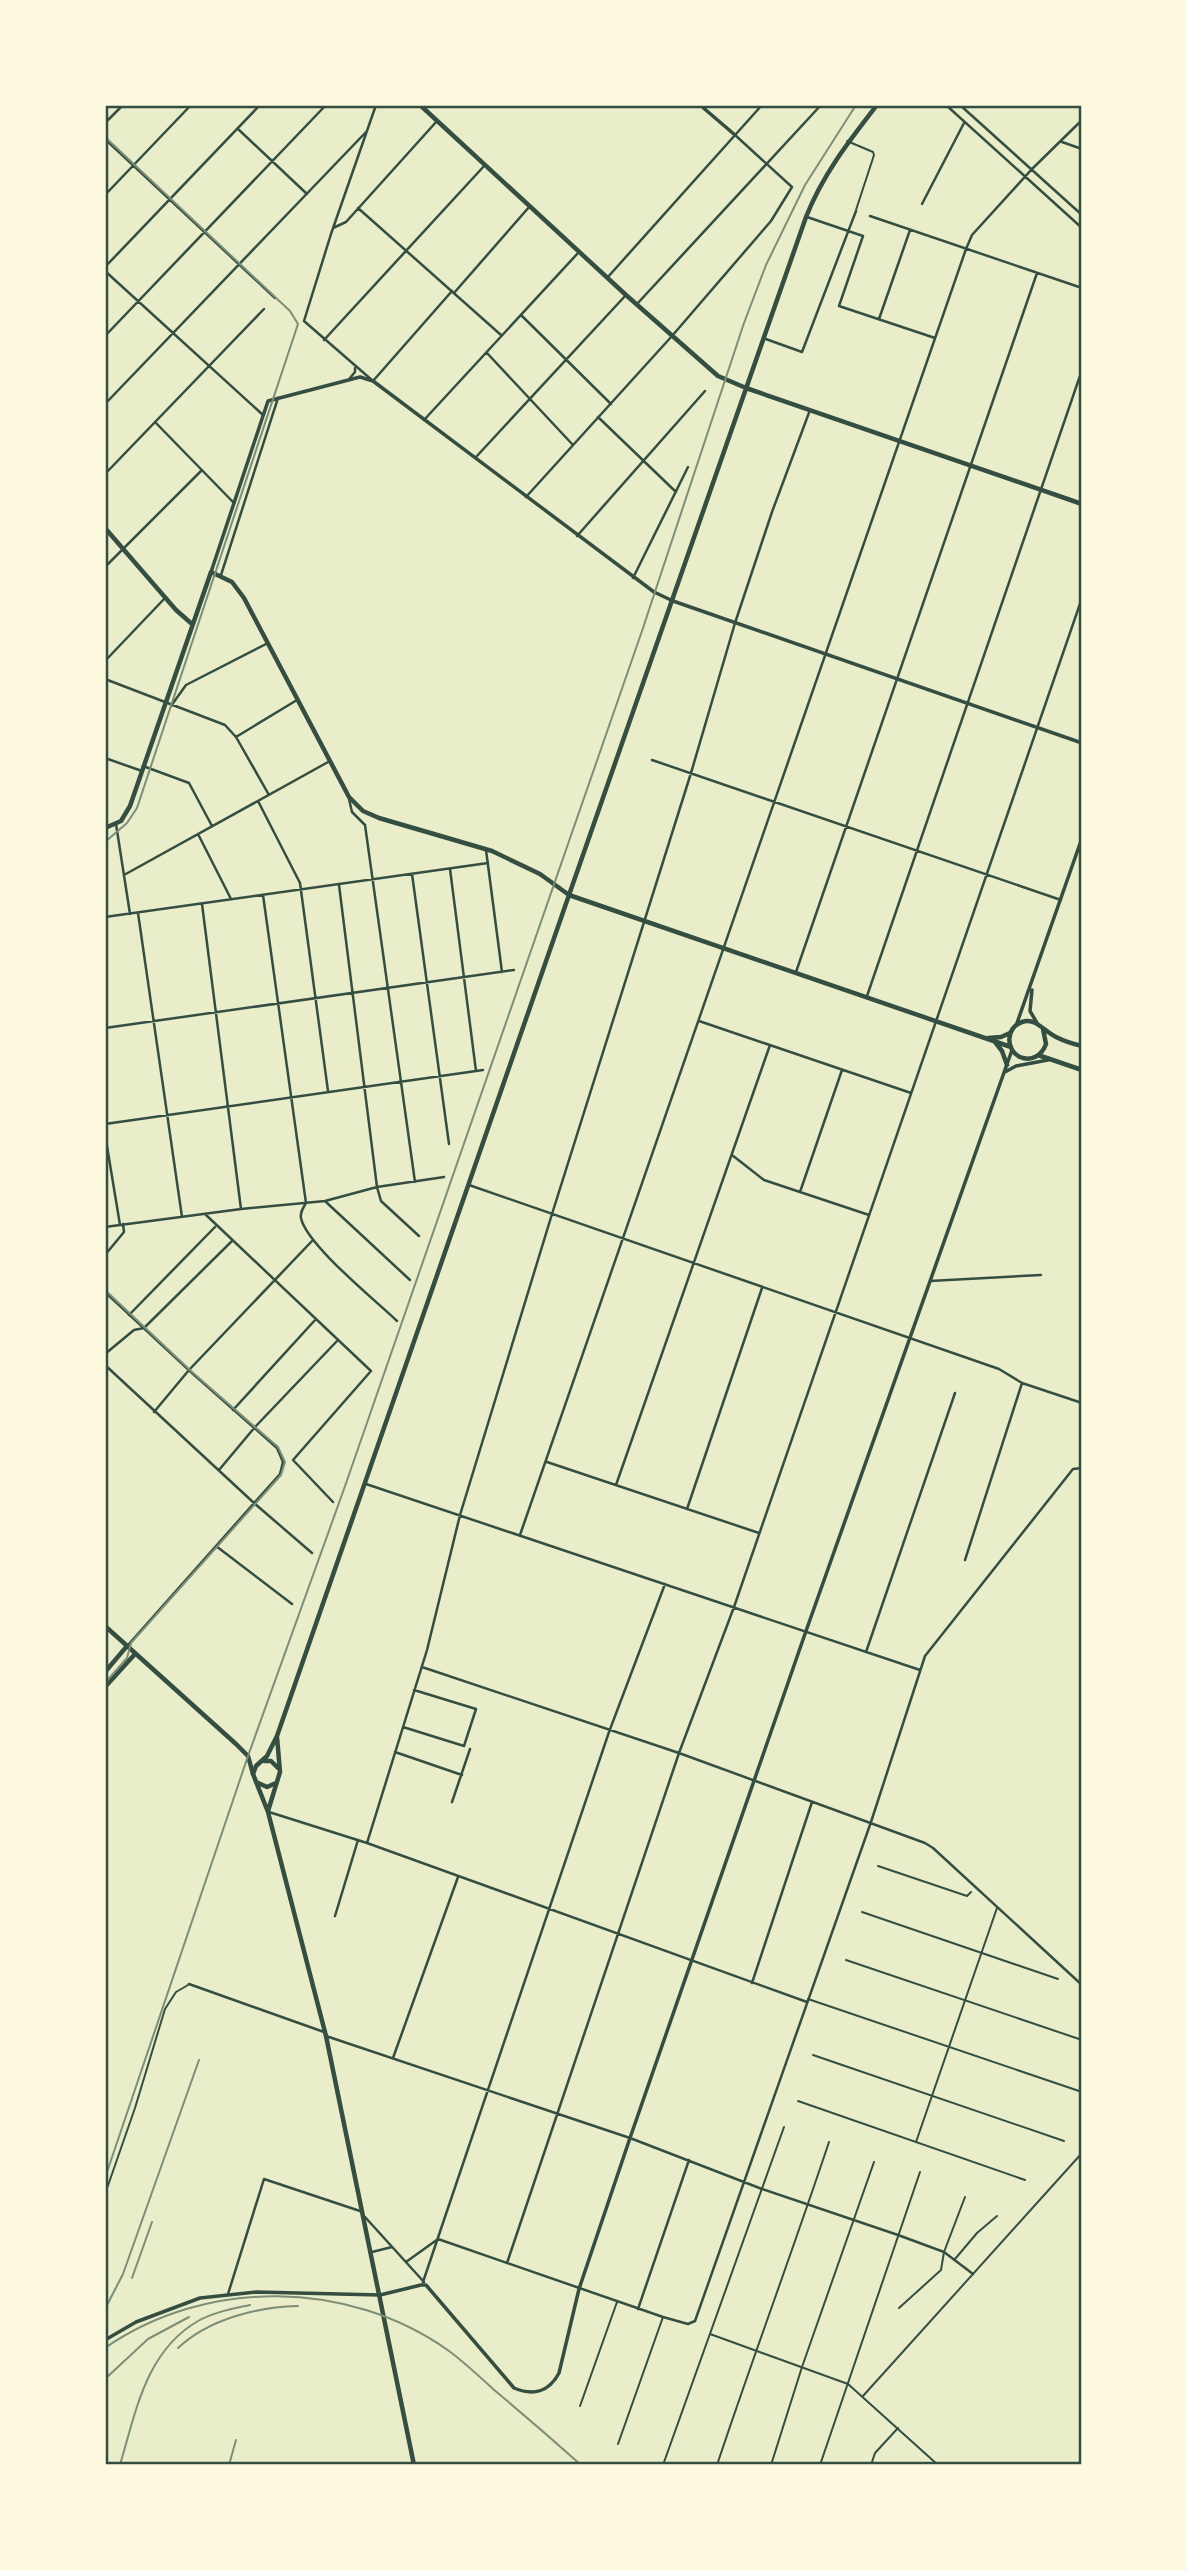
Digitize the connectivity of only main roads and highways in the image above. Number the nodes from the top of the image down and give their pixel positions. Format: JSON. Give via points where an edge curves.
{"nodes":[{"id":1,"x":420,"y":105,"type":"edge"},
{"id":2,"x":877,"y":105,"type":"edge"},
{"id":3,"x":746,"y":388,"type":"junction"},
{"id":4,"x":1082,"y":505,"type":"edge"},
{"id":5,"x":105,"y":528,"type":"edge"},
{"id":6,"x":192,"y":624,"type":"junction"},
{"id":7,"x":105,"y":828,"type":"edge"},
{"id":8,"x":569,"y":895,"type":"junction"},
{"id":9,"x":1043,"y":1029,"type":"junction"},
{"id":10,"x":1010,"y":1033,"type":"junction"},
{"id":11,"x":972,"y":1034,"type":"junction"},
{"id":12,"x":995,"y":1042,"type":"junction"},
{"id":13,"x":1082,"y":1046,"type":"edge"},
{"id":14,"x":1011,"y":1048,"type":"junction"},
{"id":15,"x":1038,"y":1055,"type":"junction"},
{"id":16,"x":1007,"y":1065,"type":"road end"},
{"id":17,"x":1082,"y":1070,"type":"edge"},
{"id":18,"x":105,"y":1626,"type":"edge"},
{"id":19,"x":127,"y":1646,"type":"junction"},
{"id":20,"x":135,"y":1654,"type":"junction"},
{"id":21,"x":105,"y":1672,"type":"edge"},
{"id":22,"x":105,"y":1687,"type":"edge"},
{"id":23,"x":277,"y":1736,"type":"junction"},
{"id":24,"x":248,"y":1756,"type":"junction"},
{"id":25,"x":264,"y":1761,"type":"junction"},
{"id":26,"x":280,"y":1772,"type":"junction"},
{"id":27,"x":254,"y":1776,"type":"junction"},
{"id":28,"x":279,"y":1779,"type":"junction"},
{"id":29,"x":268,"y":1812,"type":"junction"},
{"id":30,"x":414,"y":2465,"type":"edge"}],
"edges":[{"from":1,"to":3,"type":"main road","via":[[718,376]]},
{"from":2,"to":3,"type":"main road","via":[[821,181]]},
{"from":3,"to":4,"type":"main road"},
{"from":3,"to":8,"type":"main road"},
{"from":5,"to":6,"type":"main road"},
{"from":6,"to":7,"type":"main road","via":[[130,806],[116,824]]},
{"from":6,"to":8,"type":"main road","via":[[211,572],[232,582],[349,797],[363,811],[486,849],[528,868]]},
{"from":8,"to":11,"type":"main road"},
{"from":8,"to":23,"type":"main road"},
{"from":9,"to":10,"type":"main road","via":[[1028,1021]]},
{"from":9,"to":13,"type":"main road"},
{"from":9,"to":15,"type":"main road","via":[[1046,1044]]},
{"from":10,"to":11,"type":"main road","via":[[995,1038]]},
{"from":10,"to":14,"type":"main road"},
{"from":11,"to":12,"type":"main road"},
{"from":12,"to":14,"type":"main road"},
{"from":12,"to":16,"type":"main road"},
{"from":14,"to":15,"type":"main road","via":[[1022,1058]]},
{"from":15,"to":17,"type":"main road"},
{"from":18,"to":19,"type":"main road"},
{"from":19,"to":20,"type":"main road"},
{"from":19,"to":21,"type":"main road"},
{"from":20,"to":22,"type":"main road"},
{"from":20,"to":24,"type":"main road"},
{"from":23,"to":25,"type":"main road"},
{"from":23,"to":26,"type":"main road"},
{"from":24,"to":25,"type":"main road"},
{"from":24,"to":27,"type":"main road"},
{"from":25,"to":26,"type":"main road","via":[[277,1765]]},
{"from":25,"to":27,"type":"main road","via":[[256,1766]]},
{"from":26,"to":28,"type":"main road"},
{"from":27,"to":28,"type":"main road","via":[[267,1787]]},
{"from":27,"to":29,"type":"main road"},
{"from":28,"to":29,"type":"main road"},
{"from":29,"to":30,"type":"main road","via":[[326,2035]]}]}
